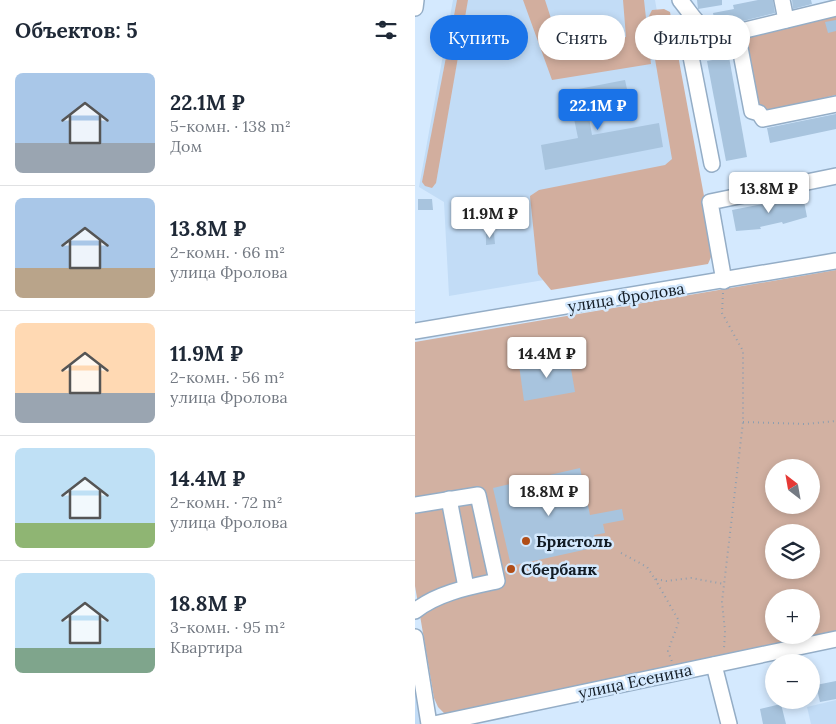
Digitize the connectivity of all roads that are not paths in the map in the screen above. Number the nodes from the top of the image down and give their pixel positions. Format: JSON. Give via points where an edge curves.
{"nodes":[{"id":1,"x":416,"y":0,"type":"edge"},
{"id":2,"x":782,"y":0,"type":"edge"},
{"id":3,"x":682,"y":1,"type":"edge"},
{"id":4,"x":820,"y":6,"type":"edge"},
{"id":5,"x":415,"y":8,"type":"edge"},
{"id":6,"x":836,"y":8,"type":"edge"},
{"id":7,"x":692,"y":15,"type":"edge"},
{"id":8,"x":786,"y":20,"type":"junction"},
{"id":9,"x":750,"y":29,"type":"edge"},
{"id":10,"x":692,"y":60,"type":"edge"},
{"id":11,"x":742,"y":60,"type":"edge"},
{"id":12,"x":836,"y":104,"type":"edge"},
{"id":13,"x":712,"y":164,"type":"dead end"},
{"id":14,"x":836,"y":176,"type":"edge"},
{"id":15,"x":836,"y":261,"type":"edge"},
{"id":16,"x":723,"y":281,"type":"junction"},
{"id":17,"x":415,"y":332,"type":"edge"},
{"id":18,"x":449,"y":500,"type":"junction"},
{"id":19,"x":415,"y":505,"type":"edge"},
{"id":20,"x":466,"y":587,"type":"junction"},
{"id":21,"x":415,"y":611,"type":"edge"},
{"id":22,"x":415,"y":637,"type":"edge"},
{"id":23,"x":836,"y":639,"type":"edge"},
{"id":24,"x":719,"y":664,"type":"junction"},
{"id":25,"x":426,"y":718,"type":"edge"},
{"id":26,"x":729,"y":724,"type":"edge"}],
"edges":[{"from":1,"to":5,"type":"street"},
{"from":2,"to":8,"type":"street"},
{"from":3,"to":7,"type":"street"},
{"from":4,"to":6,"type":"street"},
{"from":4,"to":8,"type":"street"},
{"from":8,"to":9,"type":"street"},
{"from":10,"to":13,"type":"street"},
{"from":11,"to":12,"type":"street","via":[[752,111],[763,119]]},
{"from":14,"to":16,"type":"street","via":[[710,202]]},
{"from":15,"to":16,"type":"street","name":"улица Фролова"},
{"from":16,"to":17,"type":"street","name":"улица Фролова"},
{"from":18,"to":19,"type":"street"},
{"from":18,"to":20,"type":"street"},
{"from":18,"to":20,"type":"street","via":[[479,495],[497,581]]},
{"from":20,"to":21,"type":"street","via":[[426,602]]},
{"from":22,"to":25,"type":"street"},
{"from":23,"to":24,"type":"street","name":"улица Есенина"},
{"from":24,"to":25,"type":"street","name":"улица Есенина"},
{"from":24,"to":26,"type":"street"}]}
